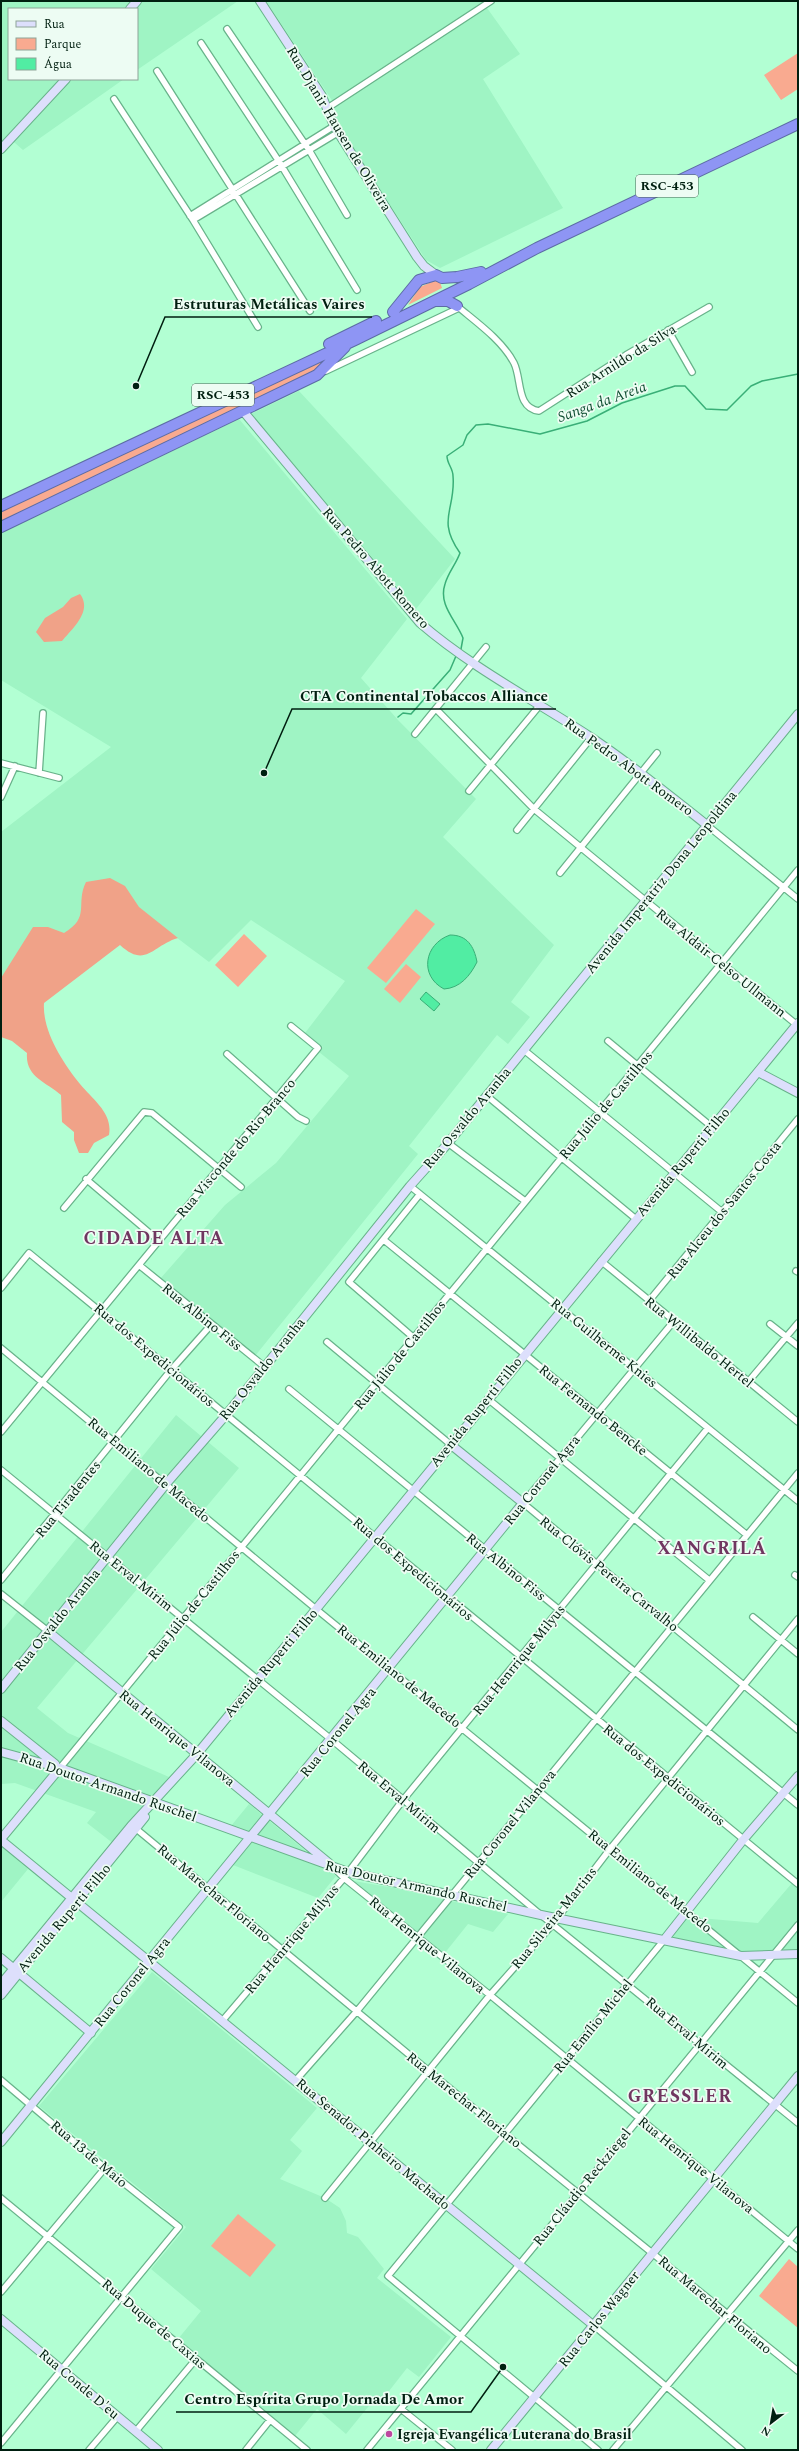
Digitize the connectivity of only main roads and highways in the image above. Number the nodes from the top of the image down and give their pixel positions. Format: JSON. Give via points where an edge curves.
{"nodes":[{"id":1,"x":260,"y":1,"type":"edge"},
{"id":2,"x":65,"y":80,"type":"edge"},
{"id":3,"x":798,"y":124,"type":"edge"},
{"id":4,"x":3,"y":145,"type":"edge"},
{"id":5,"x":536,"y":248,"type":"junction"},
{"id":6,"x":417,"y":257,"type":"junction"},
{"id":7,"x":482,"y":272,"type":"junction"},
{"id":8,"x":439,"y":276,"type":"junction"},
{"id":9,"x":419,"y":280,"type":"junction"},
{"id":10,"x":469,"y":284,"type":"junction"},
{"id":11,"x":444,"y":288,"type":"junction"},
{"id":12,"x":433,"y":300,"type":"junction"},
{"id":13,"x":393,"y":312,"type":"junction"},
{"id":14,"x":354,"y":340,"type":"junction"},
{"id":15,"x":243,"y":411,"type":"junction"},
{"id":16,"x":1,"y":500,"type":"edge"},
{"id":17,"x":1,"y":506,"type":"edge"},
{"id":18,"x":1,"y":527,"type":"edge"},
{"id":19,"x":798,"y":714,"type":"edge"},
{"id":20,"x":708,"y":826,"type":"junction"},
{"id":21,"x":797,"y":1024,"type":"edge"},
{"id":22,"x":524,"y":1050,"type":"joint"},
{"id":23,"x":758,"y":1072,"type":"junction"},
{"id":24,"x":798,"y":1093,"type":"edge"},
{"id":25,"x":450,"y":1444,"type":"junction"},
{"id":26,"x":523,"y":1503,"type":"joint"},
{"id":27,"x":49,"y":1632,"type":"junction"},
{"id":28,"x":1,"y":1689,"type":"edge"},
{"id":29,"x":1,"y":1721,"type":"edge"},
{"id":30,"x":1,"y":1752,"type":"edge"},
{"id":31,"x":196,"y":1754,"type":"junction"},
{"id":32,"x":60,"y":1768,"type":"junction"},
{"id":33,"x":798,"y":1776,"type":"edge"},
{"id":34,"x":155,"y":1801,"type":"junction"},
{"id":35,"x":270,"y":1814,"type":"junction"},
{"id":36,"x":250,"y":1838,"type":"junction"},
{"id":37,"x":1,"y":1840,"type":"edge"},
{"id":38,"x":334,"y":1867,"type":"junction"},
{"id":39,"x":74,"y":1900,"type":"junction"},
{"id":40,"x":664,"y":1940,"type":"junction"},
{"id":41,"x":798,"y":1954,"type":"edge"},
{"id":42,"x":1,"y":1958,"type":"edge"},
{"id":43,"x":149,"y":1962,"type":"junction"},
{"id":44,"x":16,"y":1971,"type":"junction"},
{"id":45,"x":1,"y":1984,"type":"edge"},
{"id":46,"x":1,"y":1995,"type":"edge"},
{"id":47,"x":91,"y":2034,"type":"junction"},
{"id":48,"x":798,"y":2076,"type":"edge"},
{"id":49,"x":1,"y":2142,"type":"edge"},
{"id":50,"x":1,"y":2319,"type":"edge"},
{"id":51,"x":593,"y":2325,"type":"junction"},
{"id":52,"x":158,"y":2450,"type":"edge"},
{"id":53,"x":491,"y":2450,"type":"edge"}],
"edges":[{"from":1,"to":6,"type":"main road","name":"Rua Djanir Hausen de Oliveira","via":[[322,96],[336,129]]},
{"from":2,"to":4,"type":"main road"},
{"from":3,"to":5,"type":"highway","number":"RSC-453"},
{"from":5,"to":7,"type":"highway","number":"RSC-453"},
{"from":5,"to":10,"type":"highway","number":"RSC-453"},
{"from":6,"to":8,"type":"main road","via":[[424,266]]},
{"from":6,"to":9,"type":"main road"},
{"from":7,"to":8,"type":"highway","via":[[457,277]]},
{"from":7,"to":11,"type":"highway","number":"RSC-453"},
{"from":8,"to":9,"type":"highway"},
{"from":8,"to":11,"type":"highway"},
{"from":9,"to":13,"type":"highway"},
{"from":10,"to":12,"type":"highway","number":"RSC-453"},
{"from":10,"to":12,"type":"highway","via":[[456,296],[458,307],[448,300]]},
{"from":11,"to":12,"type":"highway"},
{"from":11,"to":13,"type":"highway","number":"RSC-453"},
{"from":12,"to":14,"type":"highway","number":"RSC-453"},
{"from":13,"to":16,"type":"highway","number":"RSC-453"},
{"from":14,"to":15,"type":"highway","via":[[316,375]]},
{"from":14,"to":17,"type":"highway","number":"RSC-453"},
{"from":15,"to":18,"type":"highway"},
{"from":15,"to":20,"type":"main road","name":"Rua Pedro Abott Romero","via":[[407,608],[440,640],[591,738],[641,773]]},
{"from":19,"to":20,"type":"main road","name":"Avenida Imperatriz Dona Leopoldina"},
{"from":20,"to":22,"type":"main road","name":"Avenida Imperatriz Dona Leopoldina"},
{"from":21,"to":23,"type":"main road","name":"Avenida Ruperti Filho"},
{"from":22,"to":27,"type":"main road","name":"Rua Osvaldo Aranha","via":[[410,1186],[226,1415],[166,1484]]},
{"from":23,"to":24,"type":"main road"},
{"from":23,"to":25,"type":"main road","name":"Avenida Ruperti Filho"},
{"from":25,"to":26,"type":"main road","name":"Rua Clóvis Pereira Carvalho"},
{"from":25,"to":31,"type":"main road","name":"Avenida Ruperti Filho"},
{"from":26,"to":35,"type":"main road","name":"Rua Coronel Agra"},
{"from":27,"to":28,"type":"main road","name":"Rua Osvaldo Aranha"},
{"from":27,"to":31,"type":"main road","name":"Rua Henrique Vilanova"},
{"from":29,"to":32,"type":"main road"},
{"from":30,"to":32,"type":"main road","name":"Rua Doutor Armando Ruschel"},
{"from":31,"to":34,"type":"main road","name":"Avenida Ruperti Filho"},
{"from":31,"to":35,"type":"main road","name":"Rua Henrique Vilanova"},
{"from":32,"to":34,"type":"main road","name":"Rua Doutor Armando Ruschel"},
{"from":32,"to":37,"type":"main road","name":"Rua Júlio de Castilhos"},
{"from":33,"to":40,"type":"main road","name":"Rua Emílio Michel","via":[[743,1840]]},
{"from":34,"to":36,"type":"main road","name":"Rua Doutor Armando Ruschel"},
{"from":34,"to":39,"type":"main road","name":"Avenida Ruperti Filho"},
{"from":35,"to":36,"type":"main road","name":"Rua Coronel Agra"},
{"from":35,"to":38,"type":"main road","name":"Rua Henrique Vilanova"},
{"from":36,"to":38,"type":"main road","name":"Rua Doutor Armando Ruschel"},
{"from":36,"to":43,"type":"main road","name":"Rua Coronel Agra"},
{"from":37,"to":39,"type":"main road","name":"Rua Senador Pinheiro Machado"},
{"from":38,"to":40,"type":"main road","name":"Rua Doutor Armando Ruschel","via":[[346,1875],[452,1895],[541,1915],[555,1921]]},
{"from":39,"to":43,"type":"main road","name":"Rua Senador Pinheiro Machado"},
{"from":39,"to":44,"type":"main road","name":"Avenida Ruperti Filho"},
{"from":40,"to":41,"type":"main road","name":"Rua Doutor Armando Ruschel","via":[[741,1956]]},
{"from":42,"to":44,"type":"main road"},
{"from":43,"to":47,"type":"main road","name":"Rua Coronel Agra"},
{"from":43,"to":51,"type":"main road","name":"Rua Senador Pinheiro Machado"},
{"from":44,"to":45,"type":"main road","name":"Avenida Ruperti Filho"},
{"from":44,"to":46,"type":"main road","name":"Avenida Ruperti Filho"},
{"from":44,"to":47,"type":"main road"},
{"from":47,"to":49,"type":"main road","name":"Rua Coronel Agra"},
{"from":48,"to":51,"type":"main road","name":"Rua Carlos Wagner"},
{"from":50,"to":52,"type":"main road","name":"Rua Conde D'eu"},
{"from":51,"to":53,"type":"main road","name":"Rua Carlos Wagner"}]}
